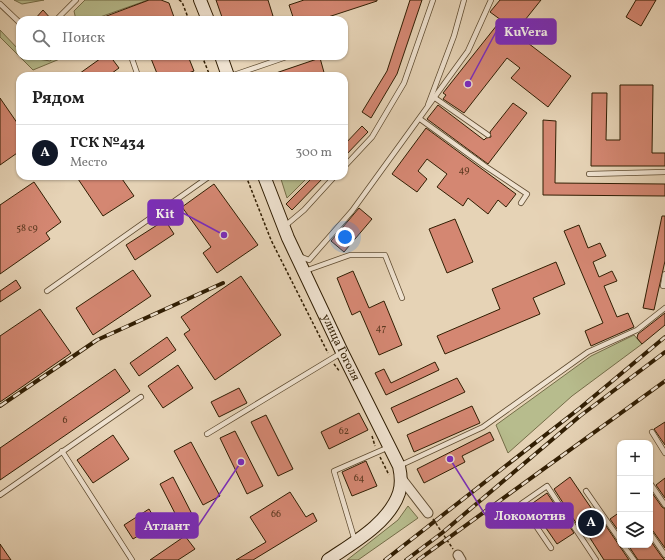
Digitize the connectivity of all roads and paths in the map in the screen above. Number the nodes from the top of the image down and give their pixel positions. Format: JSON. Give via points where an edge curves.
{"nodes":[{"id":1,"x":76,"y":0,"type":"edge"},
{"id":2,"x":180,"y":0,"type":"edge"},
{"id":3,"x":200,"y":0,"type":"edge"},
{"id":4,"x":434,"y":0,"type":"edge"},
{"id":5,"x":464,"y":0,"type":"edge"},
{"id":6,"x":491,"y":0,"type":"edge"},
{"id":7,"x":0,"y":4,"type":"edge"},
{"id":8,"x":60,"y":16,"type":"edge"},
{"id":9,"x":187,"y":16,"type":"edge"},
{"id":10,"x":206,"y":16,"type":"edge"},
{"id":11,"x":16,"y":19,"type":"edge"},
{"id":12,"x":132,"y":60,"type":"edge"},
{"id":13,"x":204,"y":60,"type":"edge"},
{"id":14,"x":222,"y":60,"type":"edge"},
{"id":15,"x":277,"y":60,"type":"edge"},
{"id":16,"x":137,"y":72,"type":"edge"},
{"id":17,"x":208,"y":72,"type":"edge"},
{"id":18,"x":227,"y":72,"type":"edge"},
{"id":19,"x":243,"y":72,"type":"edge"},
{"id":20,"x":435,"y":98,"type":"junction"},
{"id":21,"x":425,"y":112,"type":"junction"},
{"id":22,"x":420,"y":119,"type":"junction"},
{"id":23,"x":488,"y":135,"type":"dead end"},
{"id":24,"x":348,"y":163,"type":"edge"},
{"id":25,"x":665,"y":172,"type":"edge"},
{"id":26,"x":589,"y":174,"type":"dead end"},
{"id":27,"x":202,"y":180,"type":"edge"},
{"id":28,"x":248,"y":180,"type":"edge"},
{"id":29,"x":266,"y":180,"type":"edge"},
{"id":30,"x":331,"y":180,"type":"edge"},
{"id":31,"x":521,"y":203,"type":"dead end"},
{"id":32,"x":284,"y":227,"type":"junction"},
{"id":33,"x":296,"y":255,"type":"junction"},
{"id":34,"x":304,"y":271,"type":"junction"},
{"id":35,"x":665,"y":274,"type":"edge"},
{"id":36,"x":665,"y":286,"type":"edge"},
{"id":37,"x":47,"y":291,"type":"dead end"},
{"id":38,"x":402,"y":298,"type":"dead end"},
{"id":39,"x":665,"y":308,"type":"edge"},
{"id":40,"x":342,"y":352,"type":"junction"},
{"id":41,"x":332,"y":360,"type":"junction"},
{"id":42,"x":340,"y":372,"type":"dead end"},
{"id":43,"x":141,"y":397,"type":"dead end"},
{"id":44,"x":370,"y":432,"type":"dead end"},
{"id":45,"x":652,"y":432,"type":"dead end"},
{"id":46,"x":207,"y":434,"type":"dead end"},
{"id":47,"x":390,"y":446,"type":"junction"},
{"id":48,"x":62,"y":451,"type":"junction"},
{"id":49,"x":378,"y":452,"type":"junction"},
{"id":50,"x":665,"y":453,"type":"edge"},
{"id":51,"x":399,"y":466,"type":"junction"},
{"id":52,"x":389,"y":475,"type":"dead end"},
{"id":53,"x":401,"y":478,"type":"junction"},
{"id":54,"x":653,"y":488,"type":"edge"},
{"id":55,"x":586,"y":491,"type":"dead end"},
{"id":56,"x":0,"y":495,"type":"edge"},
{"id":57,"x":665,"y":505,"type":"edge"},
{"id":58,"x":428,"y":513,"type":"joint"},
{"id":59,"x":617,"y":536,"type":"edge"},
{"id":60,"x":653,"y":537,"type":"edge"},
{"id":61,"x":355,"y":542,"type":"junction"},
{"id":62,"x":551,"y":548,"type":"dead end"},
{"id":63,"x":625,"y":548,"type":"edge"},
{"id":64,"x":665,"y":555,"type":"edge"},
{"id":65,"x":459,"y":558,"type":"edge"},
{"id":66,"x":132,"y":560,"type":"edge"},
{"id":67,"x":328,"y":560,"type":"edge"},
{"id":68,"x":596,"y":560,"type":"edge"},
{"id":69,"x":634,"y":560,"type":"edge"}],
"edges":[{"from":1,"to":8,"type":"lane"},
{"from":2,"to":9,"type":"path"},
{"from":3,"to":10,"type":"street"},
{"from":4,"to":24,"type":"lane","via":[[404,83],[372,137]]},
{"from":5,"to":21,"type":"lane","via":[[454,36]]},
{"from":6,"to":20,"type":"lane","via":[[468,51]]},
{"from":7,"to":11,"type":"lane"},
{"from":12,"to":16,"type":"lane"},
{"from":13,"to":17,"type":"path"},
{"from":14,"to":18,"type":"street"},
{"from":15,"to":19,"type":"lane"},
{"from":20,"to":21,"type":"lane"},
{"from":20,"to":23,"type":"lane"},
{"from":21,"to":22,"type":"lane"},
{"from":22,"to":31,"type":"lane","via":[[526,194]]},
{"from":22,"to":33,"type":"lane","via":[[352,212],[321,247],[309,260]]},
{"from":25,"to":26,"type":"lane"},
{"from":27,"to":37,"type":"lane"},
{"from":28,"to":41,"type":"path","via":[[271,240]]},
{"from":29,"to":32,"type":"street","name":"улица Гоголя"},
{"from":30,"to":32,"type":"lane","via":[[304,210]]},
{"from":32,"to":33,"type":"street","name":"улица Гоголя"},
{"from":33,"to":34,"type":"street","name":"улица Гоголя"},
{"from":34,"to":38,"type":"lane","via":[[350,255],[385,255]]},
{"from":34,"to":40,"type":"street","name":"улица Гоголя"},
{"from":35,"to":36,"type":"lane","via":[[662,286]]},
{"from":39,"to":51,"type":"lane","via":[[637,330],[588,352],[483,427]]},
{"from":40,"to":41,"type":"lane"},
{"from":40,"to":47,"type":"street","name":"улица Гоголя"},
{"from":41,"to":42,"type":"path"},
{"from":41,"to":46,"type":"lane"},
{"from":43,"to":48,"type":"lane"},
{"from":44,"to":49,"type":"path"},
{"from":45,"to":50,"type":"lane"},
{"from":47,"to":49,"type":"lane"},
{"from":47,"to":51,"type":"street","name":"улица Гоголя"},
{"from":48,"to":56,"type":"lane"},
{"from":48,"to":66,"type":"lane"},
{"from":49,"to":52,"type":"path"},
{"from":49,"to":61,"type":"lane","via":[[334,471]]},
{"from":51,"to":53,"type":"street","name":"улица Гоголя"},
{"from":53,"to":58,"type":"street","name":"улица Гоголя"},
{"from":53,"to":61,"type":"street","via":[[394,505]]},
{"from":54,"to":57,"type":"lane"},
{"from":55,"to":59,"type":"lane"},
{"from":58,"to":65,"type":"path"},
{"from":60,"to":64,"type":"lane"},
{"from":61,"to":67,"type":"street"},
{"from":62,"to":68,"type":"lane","via":[[521,504],[547,486]]},
{"from":63,"to":69,"type":"lane"}]}
